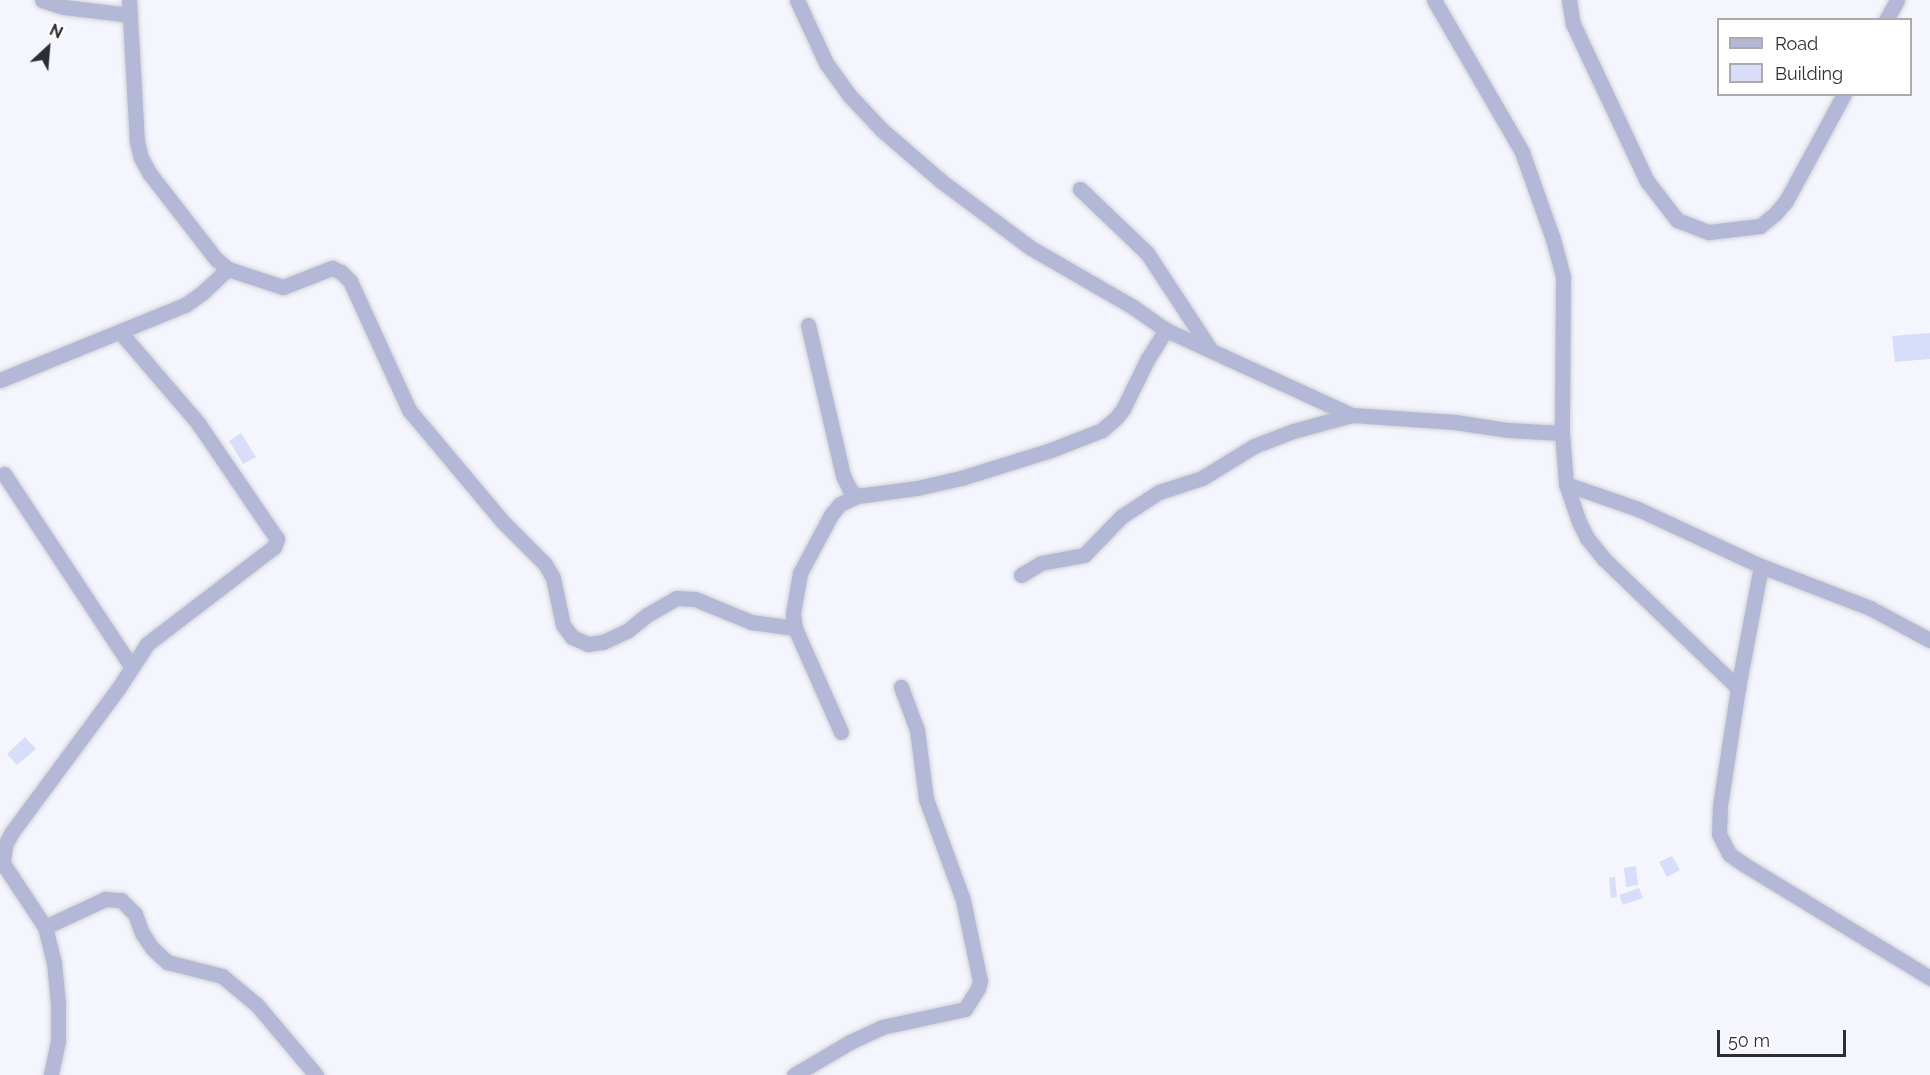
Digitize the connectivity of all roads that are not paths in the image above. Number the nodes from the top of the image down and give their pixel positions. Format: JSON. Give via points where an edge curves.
{"nodes":[{"id":1,"x":42,"y":0,"type":"edge"},
{"id":2,"x":797,"y":0,"type":"edge"},
{"id":3,"x":1434,"y":0,"type":"edge"},
{"id":4,"x":1569,"y":0,"type":"edge"},
{"id":5,"x":1897,"y":0,"type":"edge"},
{"id":6,"x":130,"y":7,"type":"edge"},
{"id":7,"x":1887,"y":18,"type":"edge"},
{"id":8,"x":1843,"y":96,"type":"edge"},
{"id":9,"x":1080,"y":189,"type":"dead end"},
{"id":10,"x":228,"y":269,"type":"junction"},
{"id":11,"x":808,"y":325,"type":"dead end"},
{"id":12,"x":1166,"y":330,"type":"junction"},
{"id":13,"x":120,"y":332,"type":"junction"},
{"id":14,"x":1212,"y":351,"type":"junction"},
{"id":15,"x":0,"y":380,"type":"edge"},
{"id":16,"x":1352,"y":415,"type":"junction"},
{"id":17,"x":1562,"y":433,"type":"junction"},
{"id":18,"x":4,"y":474,"type":"dead end"},
{"id":19,"x":1566,"y":484,"type":"junction"},
{"id":20,"x":857,"y":496,"type":"junction"},
{"id":21,"x":1761,"y":566,"type":"junction"},
{"id":22,"x":1021,"y":575,"type":"dead end"},
{"id":23,"x":795,"y":628,"type":"junction"},
{"id":24,"x":1930,"y":640,"type":"edge"},
{"id":25,"x":131,"y":666,"type":"junction"},
{"id":26,"x":901,"y":687,"type":"dead end"},
{"id":27,"x":1738,"y":688,"type":"junction"},
{"id":28,"x":841,"y":732,"type":"dead end"},
{"id":29,"x":2,"y":861,"type":"edge"},
{"id":30,"x":45,"y":927,"type":"junction"},
{"id":31,"x":1930,"y":978,"type":"edge"},
{"id":32,"x":51,"y":1075,"type":"edge"},
{"id":33,"x":316,"y":1075,"type":"edge"},
{"id":34,"x":794,"y":1075,"type":"edge"}],
"edges":[{"from":1,"to":6,"type":"street","via":[[64,7]]},
{"from":2,"to":12,"type":"street","via":[[826,63],[882,130],[940,181],[1031,248]]},
{"from":3,"to":17,"type":"street","via":[[1522,152],[1553,239],[1563,277]]},
{"from":4,"to":8,"type":"street","via":[[1573,24],[1647,181],[1677,220],[1709,232],[1760,226],[1775,214],[1786,201]]},
{"from":5,"to":7,"type":"street"},
{"from":6,"to":10,"type":"street","via":[[135,122],[141,158],[209,251]]},
{"from":9,"to":14,"type":"street","via":[[1148,253]]},
{"from":10,"to":13,"type":"street","via":[[185,305]]},
{"from":10,"to":23,"type":"street","via":[[283,287],[332,268],[350,281],[409,410],[503,522],[545,564],[553,578],[563,625],[572,637],[588,644],[603,642],[676,598],[695,599],[751,622]]},
{"from":11,"to":20,"type":"street","via":[[843,476]]},
{"from":12,"to":14,"type":"street"},
{"from":12,"to":20,"type":"street","via":[[1123,409],[1102,430],[961,478]]},
{"from":13,"to":15,"type":"street"},
{"from":13,"to":25,"type":"street","via":[[198,423],[277,538],[274,548],[147,644]]},
{"from":14,"to":16,"type":"street"},
{"from":16,"to":17,"type":"street"},
{"from":16,"to":22,"type":"street","via":[[1254,446],[1202,478],[1159,492],[1122,516],[1084,555],[1041,562]]},
{"from":17,"to":19,"type":"street"},
{"from":18,"to":25,"type":"street"},
{"from":19,"to":21,"type":"street","via":[[1638,509]]},
{"from":19,"to":27,"type":"street","via":[[1587,538],[1604,559]]},
{"from":20,"to":23,"type":"street","via":[[840,504],[831,514],[800,573],[793,613]]},
{"from":21,"to":24,"type":"street","via":[[1870,608]]},
{"from":21,"to":27,"type":"street"},
{"from":23,"to":28,"type":"street"},
{"from":25,"to":29,"type":"street","via":[[12,832]]},
{"from":26,"to":34,"type":"street","via":[[918,730],[926,799],[963,900],[980,981],[965,1008],[882,1027]]},
{"from":27,"to":31,"type":"street","via":[[1720,806],[1719,834],[1729,854]]},
{"from":29,"to":30,"type":"street"},
{"from":30,"to":32,"type":"street","via":[[58,1004],[58,1041]]},
{"from":30,"to":33,"type":"street","via":[[105,900],[121,900],[135,914],[152,948],[168,962],[222,976],[257,1005]]}]}
